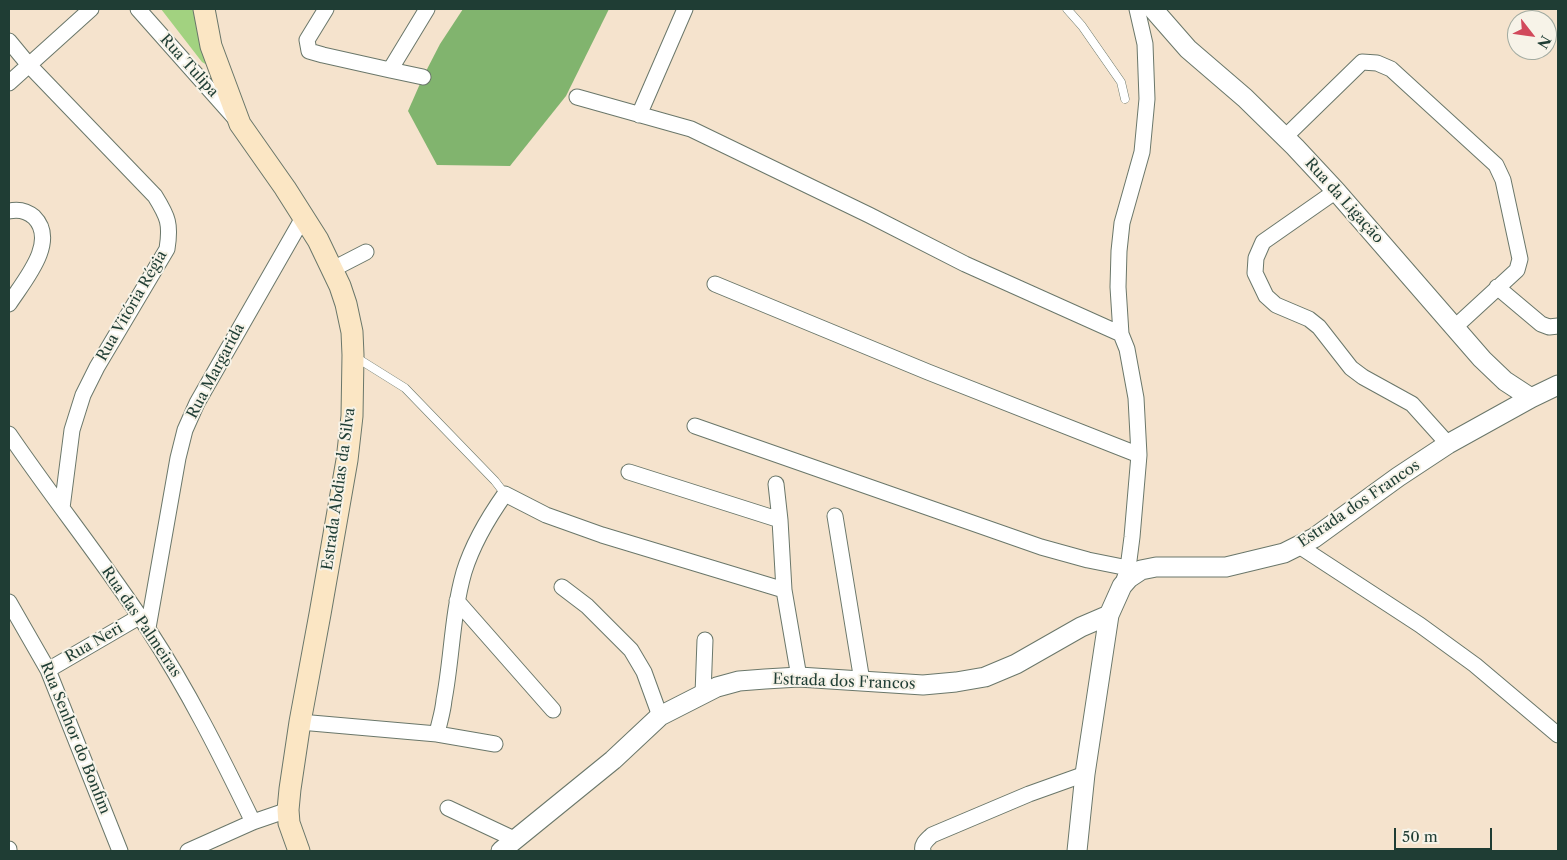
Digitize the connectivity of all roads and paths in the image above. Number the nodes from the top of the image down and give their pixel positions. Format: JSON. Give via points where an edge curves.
{"nodes":[{"id":1,"x":92,"y":9,"type":"edge"},
{"id":2,"x":138,"y":9,"type":"edge"},
{"id":3,"x":204,"y":9,"type":"edge"},
{"id":4,"x":326,"y":9,"type":"edge"},
{"id":5,"x":427,"y":9,"type":"edge"},
{"id":6,"x":685,"y":9,"type":"edge"},
{"id":7,"x":1067,"y":9,"type":"edge"},
{"id":8,"x":1137,"y":9,"type":"edge"},
{"id":9,"x":1153,"y":9,"type":"edge"},
{"id":10,"x":9,"y":41,"type":"edge"},
{"id":11,"x":28,"y":64,"type":"junction"},
{"id":12,"x":390,"y":70,"type":"junction"},
{"id":13,"x":423,"y":77,"type":"dead end"},
{"id":14,"x":9,"y":83,"type":"edge"},
{"id":15,"x":578,"y":97,"type":"dead end"},
{"id":16,"x":1125,"y":99,"type":"dead end"},
{"id":17,"x":639,"y":115,"type":"junction"},
{"id":18,"x":240,"y":124,"type":"junction"},
{"id":19,"x":1285,"y":137,"type":"junction"},
{"id":20,"x":1336,"y":191,"type":"junction"},
{"id":21,"x":9,"y":211,"type":"edge"},
{"id":22,"x":304,"y":216,"type":"junction"},
{"id":23,"x":366,"y":252,"type":"dead end"},
{"id":24,"x":333,"y":269,"type":"junction"},
{"id":25,"x":715,"y":284,"type":"dead end"},
{"id":26,"x":1497,"y":288,"type":"junction"},
{"id":27,"x":9,"y":304,"type":"edge"},
{"id":28,"x":1454,"y":326,"type":"junction"},
{"id":29,"x":1558,"y":326,"type":"edge"},
{"id":30,"x":1121,"y":334,"type":"junction"},
{"id":31,"x":353,"y":355,"type":"junction"},
{"id":32,"x":1558,"y":385,"type":"edge"},
{"id":33,"x":1531,"y":398,"type":"junction"},
{"id":34,"x":695,"y":426,"type":"dead end"},
{"id":35,"x":9,"y":434,"type":"edge"},
{"id":36,"x":1448,"y":444,"type":"junction"},
{"id":37,"x":1138,"y":455,"type":"junction"},
{"id":38,"x":629,"y":472,"type":"dead end"},
{"id":39,"x":776,"y":484,"type":"dead end"},
{"id":40,"x":506,"y":494,"type":"junction"},
{"id":41,"x":62,"y":508,"type":"junction"},
{"id":42,"x":835,"y":516,"type":"dead end"},
{"id":43,"x":780,"y":520,"type":"junction"},
{"id":44,"x":1298,"y":546,"type":"junction"},
{"id":45,"x":1125,"y":577,"type":"junction"},
{"id":46,"x":562,"y":587,"type":"dead end"},
{"id":47,"x":784,"y":590,"type":"junction"},
{"id":48,"x":457,"y":601,"type":"junction"},
{"id":49,"x":9,"y":602,"type":"edge"},
{"id":50,"x":1109,"y":615,"type":"junction"},
{"id":51,"x":144,"y":622,"type":"junction"},
{"id":52,"x":705,"y":640,"type":"dead end"},
{"id":53,"x":48,"y":670,"type":"junction"},
{"id":54,"x":799,"y":678,"type":"junction"},
{"id":55,"x":862,"y":681,"type":"junction"},
{"id":56,"x":702,"y":694,"type":"junction"},
{"id":57,"x":553,"y":710,"type":"dead end"},
{"id":58,"x":660,"y":716,"type":"junction"},
{"id":59,"x":300,"y":722,"type":"junction"},
{"id":60,"x":437,"y":734,"type":"junction"},
{"id":61,"x":1558,"y":735,"type":"edge"},
{"id":62,"x":495,"y":744,"type":"dead end"},
{"id":63,"x":1084,"y":774,"type":"junction"},
{"id":64,"x":448,"y":808,"type":"dead end"},
{"id":65,"x":288,"y":810,"type":"junction"},
{"id":66,"x":253,"y":822,"type":"junction"},
{"id":67,"x":508,"y":845,"type":"edge"},
{"id":68,"x":120,"y":851,"type":"edge"},
{"id":69,"x":188,"y":851,"type":"edge"},
{"id":70,"x":299,"y":851,"type":"edge"},
{"id":71,"x":923,"y":851,"type":"edge"},
{"id":72,"x":1077,"y":851,"type":"edge"}],
"edges":[{"from":1,"to":11,"type":"street"},
{"from":2,"to":18,"type":"street","name":"Rua Tulipa"},
{"from":3,"to":18,"type":"main road","name":"Estrada Abdias da Silva","via":[[212,46]]},
{"from":4,"to":12,"type":"street","via":[[307,40],[309,51]]},
{"from":5,"to":12,"type":"street"},
{"from":6,"to":17,"type":"street"},
{"from":7,"to":16,"type":"lane","via":[[1121,82]]},
{"from":8,"to":30,"type":"street","via":[[1145,44],[1147,99],[1142,152],[1122,222],[1118,287]]},
{"from":9,"to":19,"type":"street","name":"Rua da Ligação","via":[[1188,49]]},
{"from":10,"to":11,"type":"street","name":"Rua Vitória Régia"},
{"from":11,"to":14,"type":"street"},
{"from":11,"to":41,"type":"street","name":"Rua Vitória Régia","via":[[155,196],[166,214],[170,231],[167,249],[83,395],[72,430]]},
{"from":12,"to":13,"type":"street"},
{"from":15,"to":17,"type":"street"},
{"from":17,"to":30,"type":"street","via":[[691,129],[965,264]]},
{"from":18,"to":22,"type":"main road","name":"Estrada Abdias da Silva"},
{"from":19,"to":20,"type":"street","name":"Rua da Ligação"},
{"from":19,"to":26,"type":"street","via":[[1362,62],[1377,63],[1391,69],[1496,165],[1503,180],[1520,259],[1517,270]]},
{"from":20,"to":28,"type":"street","name":"Rua da Ligação"},
{"from":20,"to":36,"type":"street","via":[[1263,242],[1256,258],[1255,273],[1266,296],[1276,305],[1309,318],[1319,326],[1352,368],[1412,404]]},
{"from":21,"to":27,"type":"street","via":[[17,209],[34,218],[41,226],[44,238],[35,264]]},
{"from":22,"to":24,"type":"main road","name":"Estrada Abdias da Silva"},
{"from":22,"to":51,"type":"street","name":"Rua Margarida","via":[[224,353],[185,430]]},
{"from":23,"to":24,"type":"street"},
{"from":24,"to":31,"type":"main road","name":"Estrada Abdias da Silva","via":[[346,304]]},
{"from":25,"to":37,"type":"street"},
{"from":26,"to":28,"type":"street"},
{"from":26,"to":29,"type":"street","via":[[1541,324]]},
{"from":28,"to":33,"type":"street","name":"Rua da Ligação","via":[[1505,381]]},
{"from":30,"to":37,"type":"street","via":[[1127,348],[1136,398]]},
{"from":31,"to":40,"type":"lane","via":[[405,388]]},
{"from":31,"to":59,"type":"main road","name":"Estrada Abdias da Silva","via":[[347,460]]},
{"from":32,"to":33,"type":"street","name":"Estrada dos Francos"},
{"from":33,"to":36,"type":"street","name":"Estrada dos Francos"},
{"from":34,"to":45,"type":"street","via":[[1040,548],[1088,560]]},
{"from":35,"to":41,"type":"street","name":"Rua das Palmeiras"},
{"from":36,"to":44,"type":"street","name":"Estrada dos Francos"},
{"from":37,"to":45,"type":"street","via":[[1132,537]]},
{"from":38,"to":43,"type":"street"},
{"from":39,"to":43,"type":"street"},
{"from":40,"to":47,"type":"street","via":[[546,515],[602,535]]},
{"from":40,"to":48,"type":"street","via":[[479,537],[465,570]]},
{"from":41,"to":51,"type":"street","name":"Rua das Palmeiras"},
{"from":42,"to":55,"type":"street"},
{"from":43,"to":47,"type":"street"},
{"from":44,"to":45,"type":"street","name":"Estrada dos Francos","via":[[1284,554],[1226,567],[1156,567]]},
{"from":44,"to":61,"type":"street","via":[[1428,630]]},
{"from":45,"to":50,"type":"street","name":"Estrada dos Francos"},
{"from":46,"to":58,"type":"street","via":[[588,606],[631,650],[644,672]]},
{"from":47,"to":54,"type":"street"},
{"from":48,"to":57,"type":"street"},
{"from":48,"to":60,"type":"street"},
{"from":49,"to":53,"type":"street","name":"Rua Senhor do Bonfim"},
{"from":50,"to":55,"type":"street","name":"Estrada dos Francos","via":[[1081,626],[1016,664],[985,676],[924,685]]},
{"from":50,"to":63,"type":"street","name":"Estrada dos Francos"},
{"from":51,"to":53,"type":"street","name":"Rua Neri"},
{"from":51,"to":66,"type":"street","name":"Rua das Palmeiras","via":[[211,738]]},
{"from":52,"to":56,"type":"street"},
{"from":53,"to":68,"type":"street","name":"Rua Senhor do Bonfim"},
{"from":54,"to":55,"type":"street","name":"Estrada dos Francos"},
{"from":54,"to":56,"type":"street","name":"Estrada dos Francos","via":[[739,682]]},
{"from":56,"to":58,"type":"street","name":"Estrada dos Francos"},
{"from":58,"to":67,"type":"street","name":"Estrada dos Francos","via":[[613,760]]},
{"from":59,"to":60,"type":"street"},
{"from":59,"to":65,"type":"main road","name":"Estrada Abdias da Silva"},
{"from":60,"to":62,"type":"street"},
{"from":63,"to":71,"type":"street","via":[[932,835],[925,841]]},
{"from":63,"to":72,"type":"street","name":"Estrada dos Francos"},
{"from":64,"to":67,"type":"street"},
{"from":65,"to":66,"type":"street"},
{"from":65,"to":70,"type":"main road","name":"Estrada Abdias da Silva"},
{"from":66,"to":69,"type":"street"}]}
